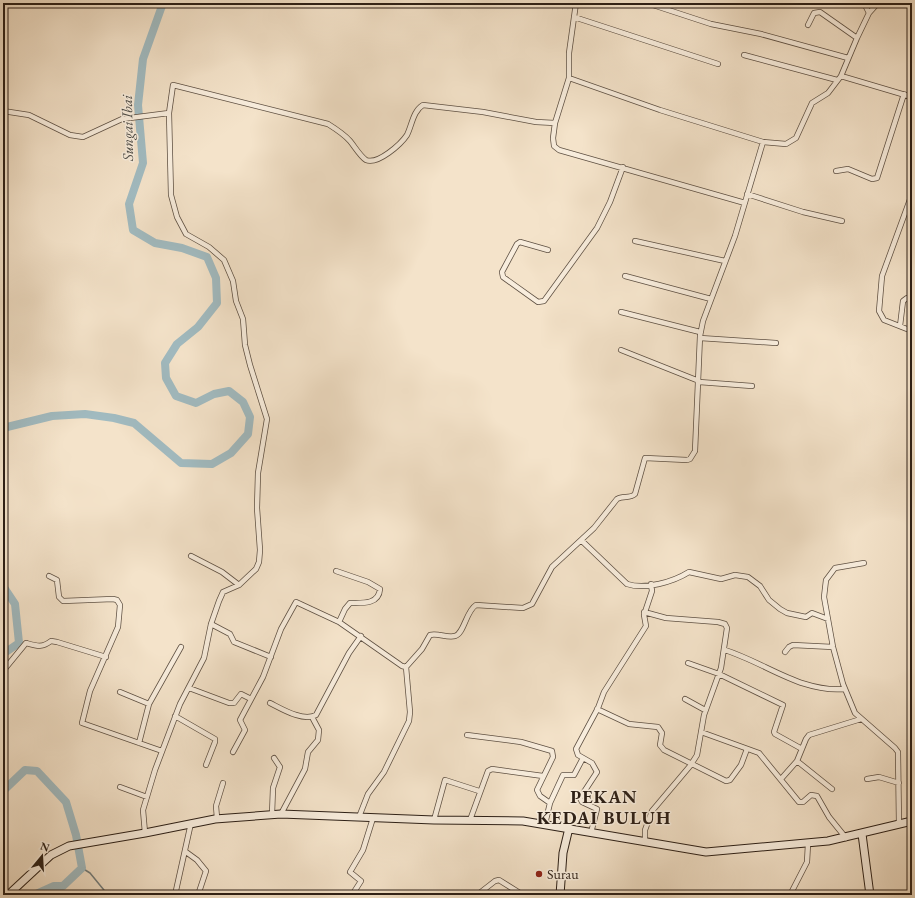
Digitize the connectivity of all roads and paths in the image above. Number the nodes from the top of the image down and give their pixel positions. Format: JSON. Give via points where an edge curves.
{"nodes":[{"id":1,"x":576,"y":3,"type":"edge"},
{"id":2,"x":647,"y":3,"type":"edge"},
{"id":3,"x":864,"y":3,"type":"edge"},
{"id":4,"x":878,"y":3,"type":"edge"},
{"id":5,"x":869,"y":13,"type":"junction"},
{"id":6,"x":574,"y":17,"type":"junction"},
{"id":7,"x":808,"y":25,"type":"dead end"},
{"id":8,"x":857,"y":38,"type":"junction"},
{"id":9,"x":744,"y":55,"type":"dead end"},
{"id":10,"x":848,"y":58,"type":"junction"},
{"id":11,"x":718,"y":64,"type":"dead end"},
{"id":12,"x":841,"y":76,"type":"junction"},
{"id":13,"x":569,"y":78,"type":"junction"},
{"id":14,"x":837,"y":80,"type":"junction"},
{"id":15,"x":904,"y":94,"type":"junction"},
{"id":16,"x":912,"y":97,"type":"edge"},
{"id":17,"x":3,"y":111,"type":"edge"},
{"id":18,"x":169,"y":114,"type":"junction"},
{"id":19,"x":555,"y":123,"type":"junction"},
{"id":20,"x":763,"y":142,"type":"junction"},
{"id":21,"x":623,"y":166,"type":"junction"},
{"id":22,"x":836,"y":171,"type":"dead end"},
{"id":23,"x":747,"y":194,"type":"junction"},
{"id":24,"x":912,"y":194,"type":"edge"},
{"id":25,"x":745,"y":203,"type":"junction"},
{"id":26,"x":842,"y":221,"type":"dead end"},
{"id":27,"x":635,"y":241,"type":"dead end"},
{"id":28,"x":548,"y":250,"type":"dead end"},
{"id":29,"x":725,"y":261,"type":"junction"},
{"id":30,"x":625,"y":276,"type":"dead end"},
{"id":31,"x":711,"y":299,"type":"junction"},
{"id":32,"x":912,"y":299,"type":"edge"},
{"id":33,"x":621,"y":312,"type":"dead end"},
{"id":34,"x":900,"y":326,"type":"junction"},
{"id":35,"x":912,"y":331,"type":"edge"},
{"id":36,"x":700,"y":332,"type":"junction"},
{"id":37,"x":700,"y":338,"type":"junction"},
{"id":38,"x":776,"y":343,"type":"dead end"},
{"id":39,"x":621,"y":350,"type":"dead end"},
{"id":40,"x":699,"y":381,"type":"junction"},
{"id":41,"x":752,"y":386,"type":"dead end"},
{"id":42,"x":581,"y":540,"type":"junction"},
{"id":43,"x":191,"y":556,"type":"dead end"},
{"id":44,"x":864,"y":563,"type":"dead end"},
{"id":45,"x":336,"y":571,"type":"dead end"},
{"id":46,"x":49,"y":576,"type":"dead end"},
{"id":47,"x":651,"y":584,"type":"junction"},
{"id":48,"x":239,"y":585,"type":"junction"},
{"id":49,"x":644,"y":612,"type":"junction"},
{"id":50,"x":828,"y":619,"type":"junction"},
{"id":51,"x":339,"y":622,"type":"junction"},
{"id":52,"x":211,"y":624,"type":"junction"},
{"id":53,"x":361,"y":636,"type":"junction"},
{"id":54,"x":181,"y":647,"type":"dead end"},
{"id":55,"x":832,"y":647,"type":"junction"},
{"id":56,"x":725,"y":650,"type":"junction"},
{"id":57,"x":785,"y":652,"type":"dead end"},
{"id":58,"x":106,"y":657,"type":"junction"},
{"id":59,"x":271,"y":657,"type":"junction"},
{"id":60,"x":688,"y":663,"type":"dead end"},
{"id":61,"x":406,"y":667,"type":"junction"},
{"id":62,"x":3,"y":671,"type":"edge"},
{"id":63,"x":719,"y":674,"type":"junction"},
{"id":64,"x":189,"y":688,"type":"junction"},
{"id":65,"x":845,"y":689,"type":"junction"},
{"id":66,"x":120,"y":692,"type":"dead end"},
{"id":67,"x":251,"y":699,"type":"junction"},
{"id":68,"x":685,"y":699,"type":"dead end"},
{"id":69,"x":270,"y":703,"type":"dead end"},
{"id":70,"x":150,"y":704,"type":"junction"},
{"id":71,"x":598,"y":709,"type":"junction"},
{"id":72,"x":705,"y":710,"type":"junction"},
{"id":73,"x":175,"y":716,"type":"junction"},
{"id":74,"x":312,"y":717,"type":"junction"},
{"id":75,"x":861,"y":719,"type":"junction"},
{"id":76,"x":701,"y":732,"type":"junction"},
{"id":77,"x":467,"y":736,"type":"dead end"},
{"id":78,"x":139,"y":743,"type":"junction"},
{"id":79,"x":747,"y":749,"type":"junction"},
{"id":80,"x":802,"y":749,"type":"junction"},
{"id":81,"x":162,"y":751,"type":"junction"},
{"id":82,"x":233,"y":752,"type":"dead end"},
{"id":83,"x":274,"y":758,"type":"dead end"},
{"id":84,"x":583,"y":758,"type":"junction"},
{"id":85,"x":797,"y":762,"type":"junction"},
{"id":86,"x":692,"y":764,"type":"junction"},
{"id":87,"x":206,"y":765,"type":"dead end"},
{"id":88,"x":543,"y":776,"type":"junction"},
{"id":89,"x":781,"y":779,"type":"junction"},
{"id":90,"x":867,"y":779,"type":"dead end"},
{"id":91,"x":223,"y":783,"type":"dead end"},
{"id":92,"x":899,"y":783,"type":"junction"},
{"id":93,"x":120,"y":787,"type":"dead end"},
{"id":94,"x":832,"y":789,"type":"dead end"},
{"id":95,"x":479,"y":791,"type":"junction"},
{"id":96,"x":147,"y":797,"type":"junction"},
{"id":97,"x":550,"y":803,"type":"junction"},
{"id":98,"x":272,"y":814,"type":"junction"},
{"id":99,"x":281,"y":814,"type":"junction"},
{"id":100,"x":359,"y":817,"type":"junction"},
{"id":101,"x":217,"y":818,"type":"junction"},
{"id":102,"x":373,"y":818,"type":"junction"},
{"id":103,"x":434,"y":820,"type":"junction"},
{"id":104,"x":470,"y":820,"type":"junction"},
{"id":105,"x":912,"y":821,"type":"edge"},
{"id":106,"x":191,"y":823,"type":"junction"},
{"id":107,"x":545,"y":824,"type":"junction"},
{"id":108,"x":899,"y":825,"type":"junction"},
{"id":109,"x":569,"y":828,"type":"junction"},
{"id":110,"x":145,"y":833,"type":"junction"},
{"id":111,"x":591,"y":833,"type":"junction"},
{"id":112,"x":862,"y":834,"type":"junction"},
{"id":113,"x":846,"y":838,"type":"junction"},
{"id":114,"x":645,"y":842,"type":"junction"},
{"id":115,"x":808,"y":844,"type":"junction"},
{"id":116,"x":186,"y":852,"type":"junction"},
{"id":117,"x":792,"y":894,"type":"edge"},
{"id":118,"x":8,"y":895,"type":"edge"},
{"id":119,"x":175,"y":895,"type":"edge"},
{"id":120,"x":198,"y":895,"type":"edge"},
{"id":121,"x":352,"y":895,"type":"edge"},
{"id":122,"x":477,"y":895,"type":"edge"},
{"id":123,"x":523,"y":895,"type":"edge"},
{"id":124,"x":560,"y":895,"type":"edge"},
{"id":125,"x":870,"y":895,"type":"edge"}],
"edges":[{"from":1,"to":6,"type":"street"},
{"from":2,"to":10,"type":"street","via":[[711,24],[762,34]]},
{"from":3,"to":5,"type":"street"},
{"from":4,"to":5,"type":"street"},
{"from":5,"to":8,"type":"street"},
{"from":6,"to":11,"type":"street"},
{"from":6,"to":13,"type":"street","via":[[569,53]]},
{"from":7,"to":8,"type":"street","via":[[814,13],[820,12]]},
{"from":8,"to":10,"type":"street"},
{"from":9,"to":14,"type":"street"},
{"from":10,"to":12,"type":"street"},
{"from":12,"to":14,"type":"street"},
{"from":12,"to":15,"type":"street"},
{"from":13,"to":19,"type":"street"},
{"from":13,"to":20,"type":"street"},
{"from":14,"to":20,"type":"street","via":[[828,93],[812,103],[794,141],[786,144]]},
{"from":15,"to":16,"type":"street"},
{"from":15,"to":22,"type":"street","via":[[877,178],[872,179],[848,169]]},
{"from":17,"to":18,"type":"street","via":[[29,115],[70,135],[83,136],[122,119]]},
{"from":18,"to":19,"type":"street","via":[[173,85],[182,86],[328,124],[370,161],[383,156],[400,143],[418,109],[423,105]]},
{"from":18,"to":48,"type":"street","via":[[172,201],[186,234],[219,254],[229,270],[243,319],[245,345],[266,419],[258,473],[258,566]]},
{"from":19,"to":21,"type":"street","via":[[552,142],[556,148]]},
{"from":20,"to":23,"type":"street"},
{"from":21,"to":25,"type":"street"},
{"from":21,"to":28,"type":"street","via":[[612,198],[597,228],[544,301],[538,302],[504,277],[502,272],[520,242]]},
{"from":23,"to":25,"type":"street"},
{"from":23,"to":26,"type":"street","via":[[803,212]]},
{"from":24,"to":34,"type":"street","via":[[882,276],[880,315],[884,320]]},
{"from":25,"to":29,"type":"street"},
{"from":27,"to":29,"type":"street"},
{"from":29,"to":31,"type":"street"},
{"from":30,"to":31,"type":"street"},
{"from":31,"to":36,"type":"street"},
{"from":32,"to":34,"type":"street","via":[[907,298],[903,301]]},
{"from":33,"to":36,"type":"street"},
{"from":34,"to":35,"type":"street"},
{"from":36,"to":37,"type":"street"},
{"from":37,"to":38,"type":"street"},
{"from":37,"to":40,"type":"street"},
{"from":39,"to":40,"type":"street"},
{"from":40,"to":41,"type":"street"},
{"from":40,"to":42,"type":"street","via":[[693,456],[687,460],[645,458],[635,494],[617,499]]},
{"from":42,"to":47,"type":"street","via":[[624,582],[631,585]]},
{"from":42,"to":61,"type":"street","via":[[552,567],[536,600],[529,607],[495,608],[476,605],[470,610],[459,634],[430,635]]},
{"from":43,"to":48,"type":"street","via":[[222,572]]},
{"from":44,"to":50,"type":"street","via":[[835,568],[828,575],[824,597]]},
{"from":45,"to":51,"type":"street","via":[[380,589],[378,597],[372,602],[350,603]]},
{"from":46,"to":58,"type":"street","via":[[57,580],[59,597],[63,601],[113,599],[120,603],[118,627]]},
{"from":47,"to":49,"type":"street","via":[[652,591]]},
{"from":47,"to":50,"type":"street","via":[[678,579],[689,572],[721,579],[735,575],[743,576],[755,582],[769,600],[787,613],[806,616],[812,613]]},
{"from":48,"to":52,"type":"street","via":[[223,592]]},
{"from":49,"to":56,"type":"street","via":[[666,618],[725,624]]},
{"from":49,"to":71,"type":"street","via":[[646,626],[604,692]]},
{"from":50,"to":55,"type":"street"},
{"from":51,"to":53,"type":"street"},
{"from":51,"to":59,"type":"street","via":[[296,602],[281,629]]},
{"from":52,"to":59,"type":"street","via":[[230,634],[234,642]]},
{"from":52,"to":64,"type":"street","via":[[204,658]]},
{"from":53,"to":61,"type":"street"},
{"from":53,"to":74,"type":"street","via":[[349,653],[316,715]]},
{"from":54,"to":70,"type":"street"},
{"from":55,"to":57,"type":"street","via":[[794,645]]},
{"from":55,"to":65,"type":"street"},
{"from":56,"to":63,"type":"street"},
{"from":56,"to":65,"type":"street","via":[[746,657],[807,686],[826,690]]},
{"from":58,"to":62,"type":"street","via":[[58,642],[51,641],[40,647],[26,643]]},
{"from":58,"to":78,"type":"street","via":[[90,691],[82,723]]},
{"from":59,"to":67,"type":"street"},
{"from":60,"to":63,"type":"street"},
{"from":61,"to":100,"type":"street","via":[[409,721],[384,772],[368,794]]},
{"from":63,"to":72,"type":"street"},
{"from":63,"to":80,"type":"street","via":[[783,705],[774,732]]},
{"from":64,"to":67,"type":"street","via":[[229,703],[234,703],[241,694]]},
{"from":64,"to":73,"type":"street"},
{"from":65,"to":75,"type":"street","via":[[851,707]]},
{"from":66,"to":70,"type":"street"},
{"from":67,"to":82,"type":"street","via":[[240,720],[245,730]]},
{"from":68,"to":72,"type":"street"},
{"from":69,"to":74,"type":"street","via":[[294,714]]},
{"from":70,"to":78,"type":"street"},
{"from":71,"to":84,"type":"street","via":[[576,749],[576,754]]},
{"from":71,"to":86,"type":"street","via":[[629,724],[658,727],[662,733],[662,748]]},
{"from":72,"to":76,"type":"street"},
{"from":73,"to":81,"type":"street"},
{"from":73,"to":87,"type":"street","via":[[215,739]]},
{"from":74,"to":99,"type":"street","via":[[319,730],[318,740],[308,752],[305,769]]},
{"from":75,"to":80,"type":"street","via":[[809,735]]},
{"from":75,"to":92,"type":"street","via":[[895,748],[899,758]]},
{"from":76,"to":79,"type":"street"},
{"from":76,"to":86,"type":"street","via":[[697,755]]},
{"from":77,"to":88,"type":"street","via":[[521,742],[552,751],[553,757]]},
{"from":78,"to":81,"type":"street"},
{"from":79,"to":86,"type":"street","via":[[741,765],[728,781]]},
{"from":79,"to":89,"type":"street","via":[[761,755]]},
{"from":80,"to":85,"type":"street"},
{"from":81,"to":96,"type":"street"},
{"from":83,"to":98,"type":"street","via":[[280,767],[273,788]]},
{"from":84,"to":97,"type":"street","via":[[574,775],[563,775]]},
{"from":84,"to":111,"type":"street","via":[[594,765],[597,772],[580,798],[582,802],[597,809]]},
{"from":85,"to":89,"type":"street"},
{"from":85,"to":94,"type":"street"},
{"from":86,"to":114,"type":"street","via":[[652,812],[645,830]]},
{"from":88,"to":95,"type":"street","via":[[492,769],[488,771]]},
{"from":88,"to":97,"type":"street","via":[[537,793]]},
{"from":89,"to":113,"type":"street","via":[[799,802],[803,802],[811,795],[817,796],[829,817]]},
{"from":90,"to":92,"type":"street","via":[[879,777]]},
{"from":91,"to":101,"type":"street","via":[[216,806]]},
{"from":92,"to":108,"type":"street"},
{"from":93,"to":96,"type":"street"},
{"from":95,"to":103,"type":"street","via":[[445,780]]},
{"from":95,"to":104,"type":"street"},
{"from":96,"to":110,"type":"street","via":[[143,810]]},
{"from":97,"to":107,"type":"street"},
{"from":98,"to":99,"type":"main road"},
{"from":98,"to":101,"type":"main road"},
{"from":99,"to":100,"type":"main road"},
{"from":100,"to":102,"type":"main road"},
{"from":101,"to":106,"type":"main road"},
{"from":102,"to":103,"type":"main road"},
{"from":102,"to":121,"type":"street","via":[[363,850],[350,872],[361,881]]},
{"from":103,"to":104,"type":"main road"},
{"from":104,"to":107,"type":"main road","via":[[512,820]]},
{"from":105,"to":108,"type":"main road"},
{"from":106,"to":110,"type":"main road"},
{"from":106,"to":116,"type":"street"},
{"from":107,"to":109,"type":"main road"},
{"from":108,"to":112,"type":"main road"},
{"from":109,"to":111,"type":"main road"},
{"from":109,"to":124,"type":"main road","via":[[563,853]]},
{"from":110,"to":118,"type":"main road","via":[[69,846],[51,855]]},
{"from":111,"to":114,"type":"main road"},
{"from":112,"to":113,"type":"main road"},
{"from":112,"to":125,"type":"main road"},
{"from":113,"to":115,"type":"main road"},
{"from":114,"to":115,"type":"main road","via":[[706,852]]},
{"from":115,"to":117,"type":"street","via":[[807,862]]},
{"from":116,"to":119,"type":"street"},
{"from":116,"to":120,"type":"street","via":[[206,871]]},
{"from":122,"to":123,"type":"street","via":[[499,880]]}]}
